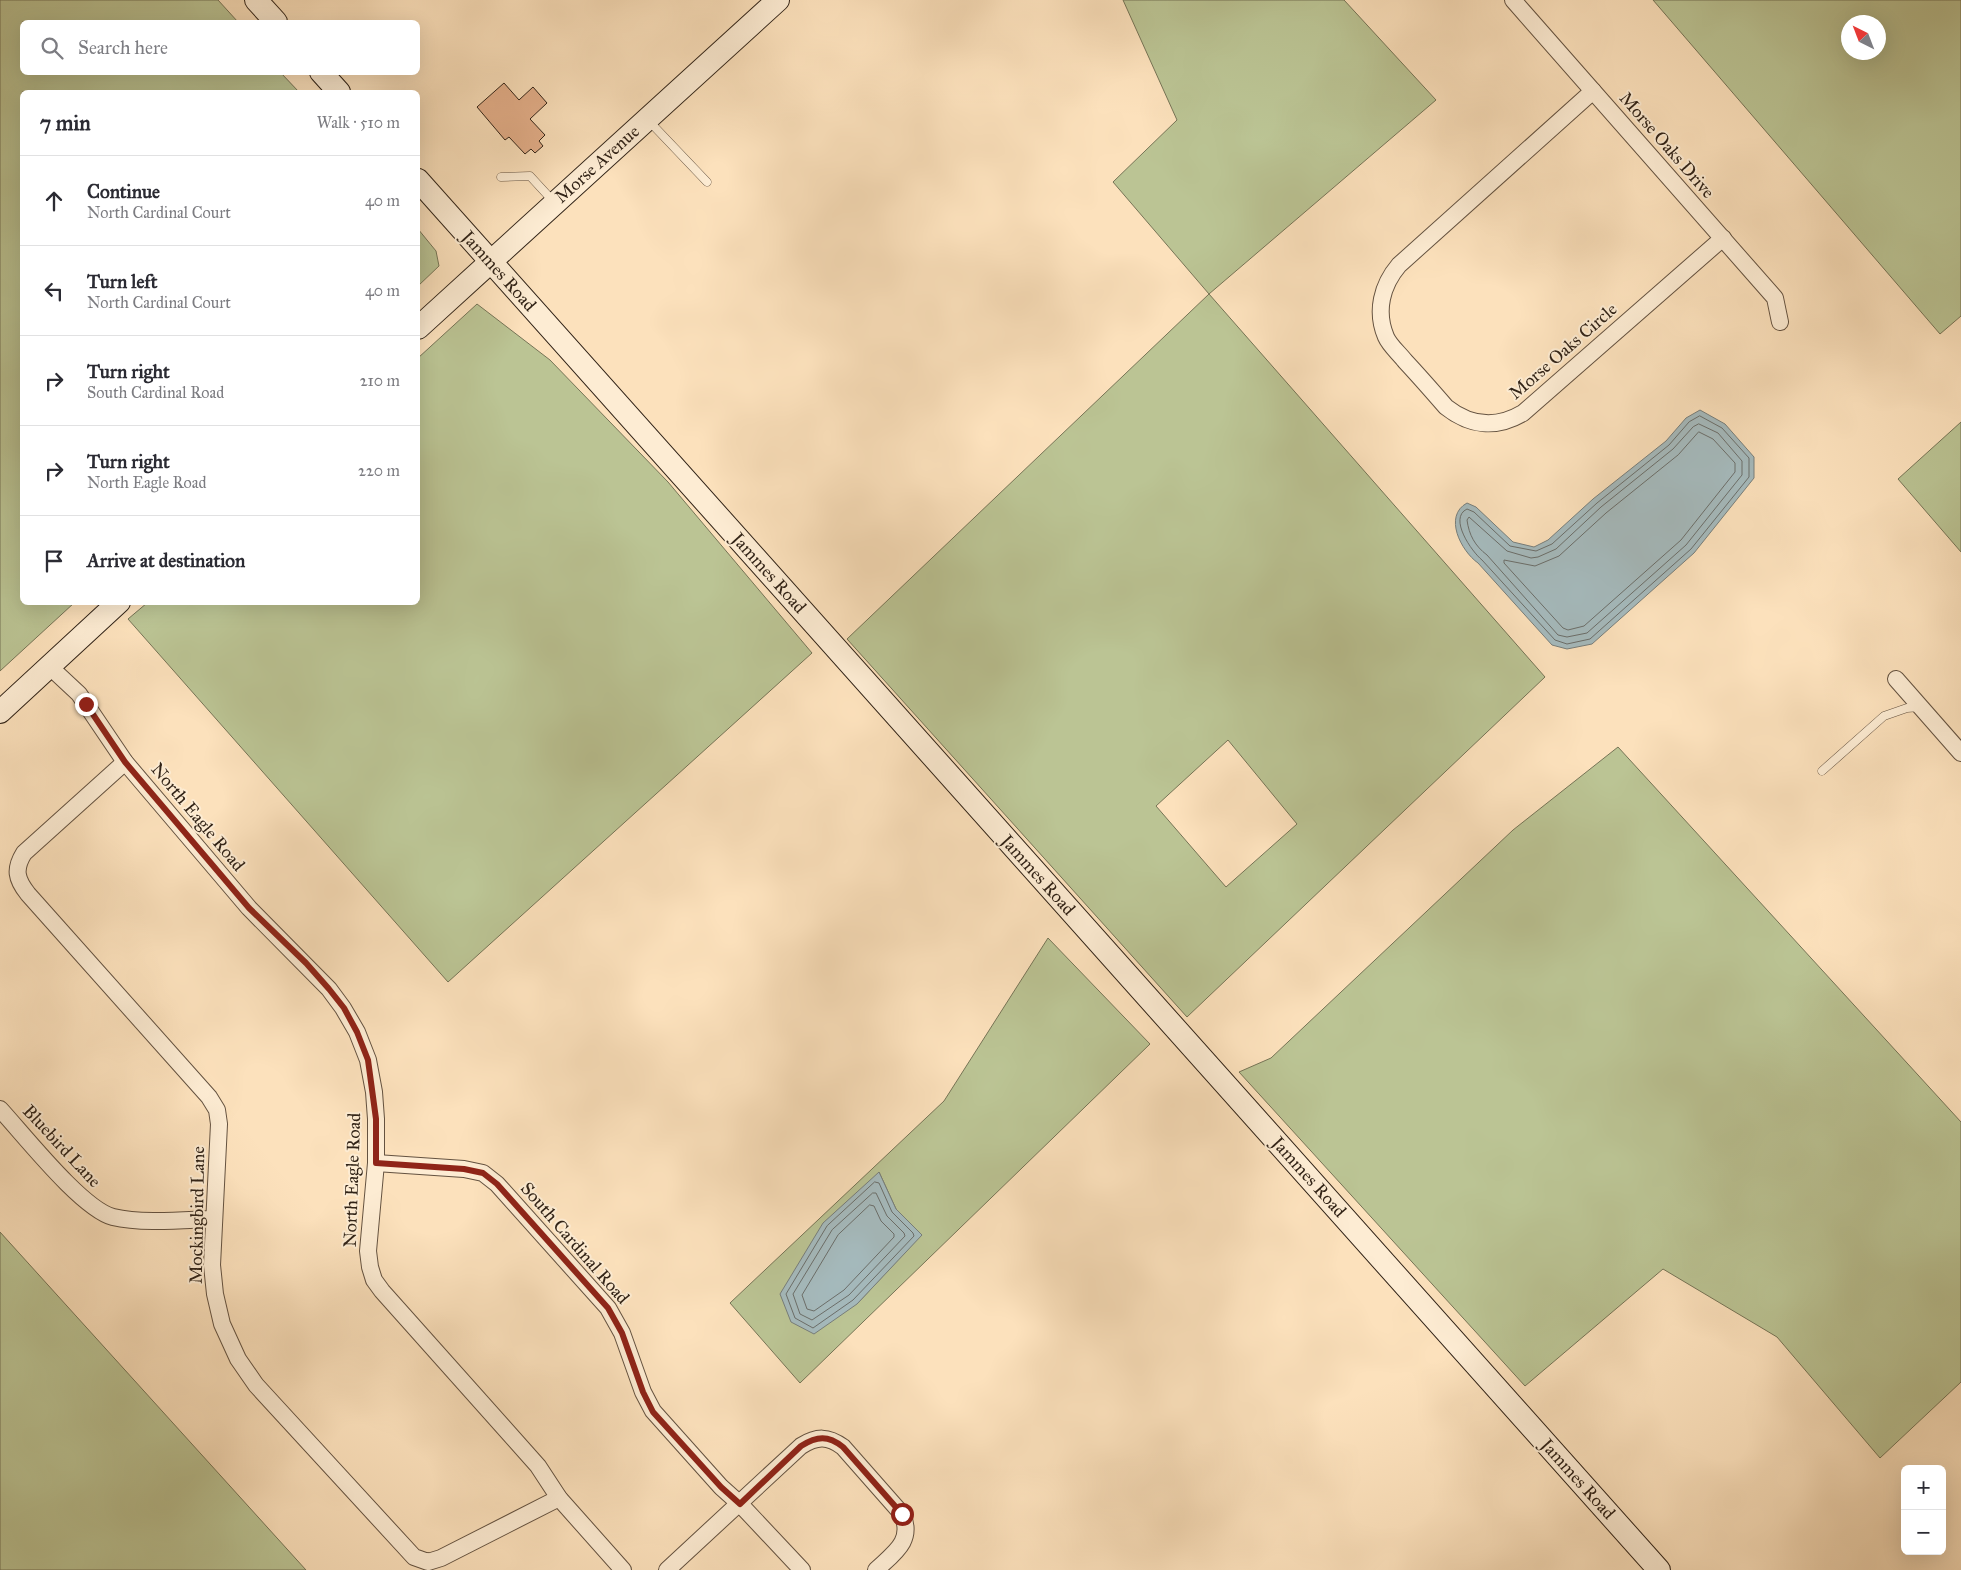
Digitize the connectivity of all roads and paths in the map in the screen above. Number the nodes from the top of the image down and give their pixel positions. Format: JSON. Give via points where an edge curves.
{"nodes":[{"id":1,"x":256,"y":0,"type":"edge"},
{"id":2,"x":1513,"y":0,"type":"edge"},
{"id":3,"x":776,"y":1,"type":"edge"},
{"id":4,"x":274,"y":20,"type":"edge"},
{"id":5,"x":324,"y":75,"type":"edge"},
{"id":6,"x":337,"y":90,"type":"edge"},
{"id":7,"x":1594,"y":91,"type":"junction"},
{"id":8,"x":647,"y":119,"type":"junction"},
{"id":9,"x":501,"y":178,"type":"dead end"},
{"id":10,"x":420,"y":182,"type":"edge"},
{"id":11,"x":707,"y":182,"type":"dead end"},
{"id":12,"x":554,"y":203,"type":"junction"},
{"id":13,"x":1723,"y":238,"type":"junction"},
{"id":14,"x":490,"y":261,"type":"junction"},
{"id":15,"x":1780,"y":322,"type":"dead end"},
{"id":16,"x":420,"y":326,"type":"edge"},
{"id":17,"x":116,"y":605,"type":"edge"},
{"id":18,"x":49,"y":666,"type":"junction"},
{"id":19,"x":1896,"y":679,"type":"dead end"},
{"id":20,"x":1920,"y":707,"type":"junction"},
{"id":21,"x":0,"y":712,"type":"edge"},
{"id":22,"x":1961,"y":753,"type":"edge"},
{"id":23,"x":125,"y":762,"type":"junction"},
{"id":24,"x":1822,"y":771,"type":"dead end"},
{"id":25,"x":0,"y":1109,"type":"edge"},
{"id":26,"x":376,"y":1163,"type":"junction"},
{"id":27,"x":214,"y":1219,"type":"junction"},
{"id":28,"x":560,"y":1498,"type":"junction"},
{"id":29,"x":740,"y":1504,"type":"junction"},
{"id":30,"x":623,"y":1570,"type":"edge"},
{"id":31,"x":668,"y":1570,"type":"edge"},
{"id":32,"x":802,"y":1570,"type":"edge"},
{"id":33,"x":876,"y":1570,"type":"edge"},
{"id":34,"x":1659,"y":1570,"type":"edge"}],
"edges":[{"from":1,"to":4,"type":"street"},
{"from":2,"to":7,"type":"street","name":"Morse Oaks Drive"},
{"from":3,"to":8,"type":"street","name":"Morse Avenue"},
{"from":5,"to":6,"type":"street"},
{"from":7,"to":13,"type":"street","name":"Morse Oaks Drive"},
{"from":7,"to":13,"type":"street","name":"Morse Oaks Circle","via":[[1391,274],[1382,293],[1383,327],[1390,344],[1446,408],[1481,424],[1509,420],[1523,413]]},
{"from":8,"to":11,"type":"lane"},
{"from":8,"to":12,"type":"street","name":"Morse Avenue"},
{"from":9,"to":12,"type":"lane","via":[[530,176]]},
{"from":10,"to":14,"type":"street","name":"Jammes Road"},
{"from":12,"to":14,"type":"street","name":"Morse Avenue"},
{"from":13,"to":15,"type":"street","name":"Morse Oaks Drive","via":[[1775,298]]},
{"from":14,"to":16,"type":"street","name":"Morse Avenue"},
{"from":14,"to":34,"type":"street","name":"Jammes Road"},
{"from":17,"to":18,"type":"street"},
{"from":18,"to":21,"type":"street"},
{"from":18,"to":23,"type":"street","name":"North Eagle Road","via":[[79,694]]},
{"from":19,"to":20,"type":"street"},
{"from":20,"to":22,"type":"street"},
{"from":20,"to":24,"type":"lane","via":[[1884,716]]},
{"from":23,"to":26,"type":"street","name":"North Eagle Road","via":[[249,908],[306,963],[344,1008],[368,1060],[376,1119]]},
{"from":23,"to":27,"type":"street","name":"Mockingbird Lane","via":[[24,853],[18,862],[17,873],[28,894],[217,1110]]},
{"from":25,"to":27,"type":"street","name":"Bluebird Lane","via":[[79,1195],[96,1209],[112,1217],[129,1219]]},
{"from":26,"to":28,"type":"street","name":"North Eagle Road","via":[[368,1251],[374,1280],[538,1466]]},
{"from":26,"to":29,"type":"street","name":"South Cardinal Road","via":[[464,1169],[483,1173],[497,1184],[608,1308],[622,1333],[653,1412]]},
{"from":27,"to":28,"type":"street","name":"Mockingbird Lane","via":[[212,1265],[215,1294],[222,1324],[238,1359],[256,1385],[414,1557],[428,1562],[441,1558]]},
{"from":28,"to":30,"type":"street","name":"North Eagle Road"},
{"from":29,"to":31,"type":"street"},
{"from":29,"to":32,"type":"street","name":"South Cardinal Road"},
{"from":29,"to":33,"type":"street","via":[[801,1446],[823,1438],[834,1441],[902,1514],[905,1522],[904,1540],[899,1549]]}]}
